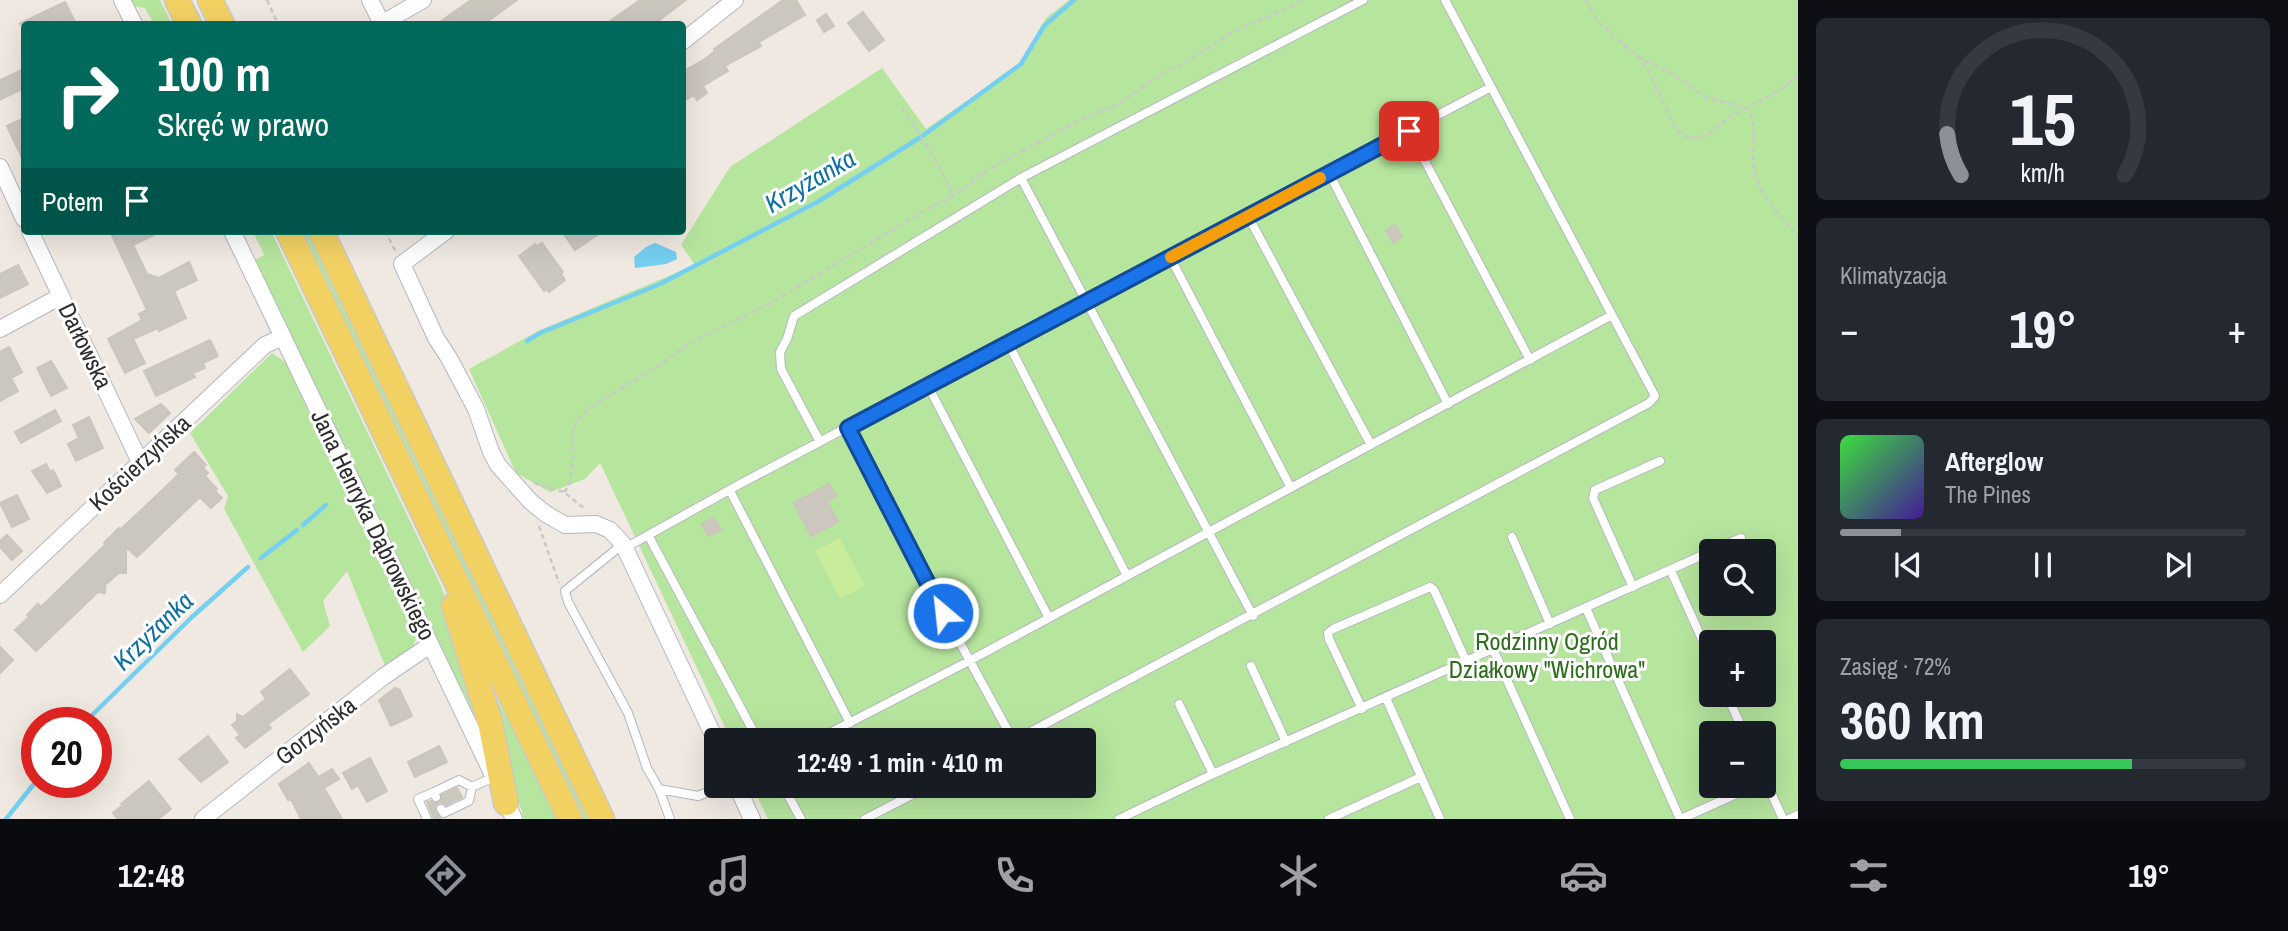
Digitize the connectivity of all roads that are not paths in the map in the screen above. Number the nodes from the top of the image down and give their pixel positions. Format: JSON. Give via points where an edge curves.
{"nodes":[{"id":1,"x":122,"y":0,"type":"edge"},
{"id":2,"x":177,"y":0,"type":"edge"},
{"id":3,"x":210,"y":0,"type":"edge"},
{"id":4,"x":370,"y":0,"type":"edge"},
{"id":5,"x":423,"y":0,"type":"edge"},
{"id":6,"x":735,"y":0,"type":"edge"},
{"id":7,"x":1363,"y":0,"type":"edge"},
{"id":8,"x":1445,"y":0,"type":"edge"},
{"id":9,"x":132,"y":21,"type":"edge"},
{"id":10,"x":188,"y":21,"type":"edge"},
{"id":11,"x":220,"y":21,"type":"edge"},
{"id":12,"x":380,"y":21,"type":"edge"},
{"id":13,"x":387,"y":21,"type":"edge"},
{"id":14,"x":686,"y":39,"type":"edge"},
{"id":15,"x":1491,"y":88,"type":"junction"},
{"id":16,"x":1409,"y":131,"type":"junction"},
{"id":17,"x":0,"y":167,"type":"edge"},
{"id":18,"x":1329,"y":173,"type":"junction"},
{"id":19,"x":1021,"y":178,"type":"junction"},
{"id":20,"x":21,"y":212,"type":"edge"},
{"id":21,"x":1248,"y":216,"type":"junction"},
{"id":22,"x":32,"y":235,"type":"edge"},
{"id":23,"x":234,"y":235,"type":"edge"},
{"id":24,"x":290,"y":235,"type":"edge"},
{"id":25,"x":323,"y":235,"type":"edge"},
{"id":26,"x":441,"y":235,"type":"edge"},
{"id":27,"x":1170,"y":257,"type":"junction"},
{"id":28,"x":61,"y":296,"type":"junction"},
{"id":29,"x":1087,"y":301,"type":"junction"},
{"id":30,"x":1612,"y":316,"type":"junction"},
{"id":31,"x":0,"y":329,"type":"edge"},
{"id":32,"x":283,"y":337,"type":"junction"},
{"id":33,"x":1008,"y":343,"type":"junction"},
{"id":34,"x":1530,"y":360,"type":"junction"},
{"id":35,"x":928,"y":386,"type":"junction"},
{"id":36,"x":1448,"y":404,"type":"junction"},
{"id":37,"x":848,"y":428,"type":"junction"},
{"id":38,"x":820,"y":442,"type":"junction"},
{"id":39,"x":1371,"y":445,"type":"junction"},
{"id":40,"x":1660,"y":461,"type":"dead end"},
{"id":41,"x":140,"y":462,"type":"junction"},
{"id":42,"x":1291,"y":488,"type":"junction"},
{"id":43,"x":730,"y":491,"type":"junction"},
{"id":44,"x":425,"y":515,"type":"junction"},
{"id":45,"x":1209,"y":532,"type":"junction"},
{"id":46,"x":648,"y":536,"type":"junction"},
{"id":47,"x":1512,"y":537,"type":"dead end"},
{"id":48,"x":1741,"y":538,"type":"dead end"},
{"id":49,"x":624,"y":546,"type":"junction"},
{"id":50,"x":1671,"y":571,"type":"junction"},
{"id":51,"x":1127,"y":576,"type":"junction"},
{"id":52,"x":1633,"y":587,"type":"junction"},
{"id":53,"x":0,"y":594,"type":"edge"},
{"id":54,"x":1586,"y":608,"type":"junction"},
{"id":55,"x":1253,"y":616,"type":"junction"},
{"id":56,"x":1049,"y":618,"type":"junction"},
{"id":57,"x":1550,"y":624,"type":"junction"},
{"id":58,"x":1699,"y":632,"type":"edge"},
{"id":59,"x":430,"y":645,"type":"junction"},
{"id":60,"x":1493,"y":649,"type":"junction"},
{"id":61,"x":1466,"y":661,"type":"junction"},
{"id":62,"x":968,"y":662,"type":"junction"},
{"id":63,"x":1251,"y":666,"type":"dead end"},
{"id":64,"x":1387,"y":698,"type":"junction"},
{"id":65,"x":1180,"y":704,"type":"dead end"},
{"id":66,"x":1362,"y":709,"type":"junction"},
{"id":67,"x":850,"y":723,"type":"junction"},
{"id":68,"x":710,"y":728,"type":"edge"},
{"id":69,"x":752,"y":728,"type":"edge"},
{"id":70,"x":840,"y":728,"type":"edge"},
{"id":71,"x":1007,"y":728,"type":"edge"},
{"id":72,"x":1037,"y":728,"type":"edge"},
{"id":73,"x":1286,"y":742,"type":"junction"},
{"id":74,"x":1213,"y":774,"type":"junction"},
{"id":75,"x":494,"y":777,"type":"junction"},
{"id":76,"x":1421,"y":777,"type":"junction"},
{"id":77,"x":472,"y":787,"type":"junction"},
{"id":78,"x":659,"y":789,"type":"junction"},
{"id":79,"x":704,"y":794,"type":"edge"},
{"id":80,"x":742,"y":798,"type":"edge"},
{"id":81,"x":790,"y":798,"type":"edge"},
{"id":82,"x":906,"y":798,"type":"edge"},
{"id":83,"x":1727,"y":798,"type":"edge"},
{"id":84,"x":1773,"y":798,"type":"edge"},
{"id":85,"x":510,"y":811,"type":"edge"},
{"id":86,"x":1798,"y":815,"type":"edge"},
{"id":87,"x":203,"y":819,"type":"edge"},
{"id":88,"x":429,"y":819,"type":"edge"},
{"id":89,"x":570,"y":819,"type":"edge"},
{"id":90,"x":602,"y":819,"type":"edge"},
{"id":91,"x":670,"y":819,"type":"edge"},
{"id":92,"x":752,"y":819,"type":"edge"},
{"id":93,"x":801,"y":819,"type":"edge"},
{"id":94,"x":865,"y":819,"type":"edge"},
{"id":95,"x":1119,"y":819,"type":"edge"},
{"id":96,"x":1329,"y":819,"type":"edge"},
{"id":97,"x":1440,"y":819,"type":"edge"},
{"id":98,"x":1570,"y":819,"type":"edge"},
{"id":99,"x":1681,"y":819,"type":"edge"},
{"id":100,"x":1783,"y":819,"type":"edge"},
{"id":101,"x":1788,"y":819,"type":"edge"}],
"edges":[{"from":1,"to":9,"type":"street"},
{"from":2,"to":10,"type":"main road"},
{"from":3,"to":11,"type":"main road"},
{"from":4,"to":12,"type":"street"},
{"from":5,"to":13,"type":"street"},
{"from":6,"to":14,"type":"street"},
{"from":7,"to":19,"type":"lane"},
{"from":8,"to":15,"type":"lane"},
{"from":15,"to":16,"type":"lane"},
{"from":15,"to":30,"type":"lane"},
{"from":16,"to":18,"type":"lane"},
{"from":16,"to":34,"type":"lane"},
{"from":17,"to":20,"type":"street"},
{"from":18,"to":21,"type":"lane"},
{"from":18,"to":36,"type":"lane"},
{"from":19,"to":29,"type":"lane"},
{"from":19,"to":38,"type":"lane","via":[[793,316],[780,352],[781,369]]},
{"from":21,"to":27,"type":"lane"},
{"from":21,"to":39,"type":"lane"},
{"from":22,"to":28,"type":"street","name":"Darłowska"},
{"from":23,"to":32,"type":"street","name":"Jana Henryka Dąbrowskiego"},
{"from":24,"to":44,"type":"main road","name":"Jana Henryka Dąbrowskiego"},
{"from":25,"to":90,"type":"main road"},
{"from":26,"to":49,"type":"street","via":[[402,264],[476,409],[498,465],[546,514],[565,525],[596,524],[610,530]]},
{"from":27,"to":29,"type":"lane"},
{"from":27,"to":42,"type":"lane"},
{"from":28,"to":31,"type":"street"},
{"from":28,"to":41,"type":"street","name":"Darłowska"},
{"from":29,"to":33,"type":"lane"},
{"from":29,"to":45,"type":"lane"},
{"from":30,"to":34,"type":"lane"},
{"from":30,"to":55,"type":"lane","via":[[1656,396],[1650,403]]},
{"from":32,"to":41,"type":"street","name":"Kościerzyńska","via":[[265,345]]},
{"from":32,"to":59,"type":"street","name":"Jana Henryka Dąbrowskiego"},
{"from":33,"to":35,"type":"lane"},
{"from":33,"to":51,"type":"lane"},
{"from":34,"to":36,"type":"lane"},
{"from":35,"to":37,"type":"lane"},
{"from":35,"to":56,"type":"lane"},
{"from":36,"to":39,"type":"lane"},
{"from":37,"to":38,"type":"lane"},
{"from":37,"to":62,"type":"lane"},
{"from":38,"to":43,"type":"lane"},
{"from":39,"to":42,"type":"lane"},
{"from":40,"to":52,"type":"lane","via":[[1595,490],[1593,498]]},
{"from":41,"to":53,"type":"street","name":"Kościerzyńska"},
{"from":42,"to":45,"type":"lane"},
{"from":43,"to":46,"type":"lane"},
{"from":43,"to":67,"type":"lane"},
{"from":44,"to":85,"type":"main road","via":[[490,722]]},
{"from":44,"to":89,"type":"main road","name":"Jana Henryka Dąbrowskiego"},
{"from":45,"to":51,"type":"lane"},
{"from":45,"to":55,"type":"lane"},
{"from":46,"to":49,"type":"lane"},
{"from":46,"to":69,"type":"lane"},
{"from":47,"to":57,"type":"lane"},
{"from":48,"to":50,"type":"lane"},
{"from":49,"to":68,"type":"street"},
{"from":49,"to":78,"type":"lane","via":[[565,591],[628,713]]},
{"from":50,"to":52,"type":"lane"},
{"from":50,"to":58,"type":"lane"},
{"from":51,"to":56,"type":"lane"},
{"from":52,"to":54,"type":"lane"},
{"from":54,"to":57,"type":"lane"},
{"from":54,"to":99,"type":"lane"},
{"from":55,"to":72,"type":"lane"},
{"from":56,"to":62,"type":"lane"},
{"from":57,"to":60,"type":"lane"},
{"from":59,"to":75,"type":"street","name":"Jana Henryka Dąbrowskiego"},
{"from":59,"to":87,"type":"street","name":"Gorzyńska"},
{"from":60,"to":61,"type":"lane"},
{"from":60,"to":98,"type":"lane"},
{"from":61,"to":64,"type":"lane"},
{"from":61,"to":66,"type":"lane","via":[[1430,587],[1333,629],[1329,639]]},
{"from":62,"to":67,"type":"lane"},
{"from":62,"to":71,"type":"lane"},
{"from":63,"to":73,"type":"lane"},
{"from":64,"to":66,"type":"lane"},
{"from":64,"to":76,"type":"lane"},
{"from":65,"to":74,"type":"lane"},
{"from":66,"to":73,"type":"lane"},
{"from":67,"to":70,"type":"lane"},
{"from":73,"to":74,"type":"lane"},
{"from":74,"to":95,"type":"lane"},
{"from":75,"to":77,"type":"lane"},
{"from":75,"to":85,"type":"street","name":"Jana Henryka Dąbrowskiego"},
{"from":76,"to":96,"type":"lane"},
{"from":76,"to":97,"type":"lane"},
{"from":77,"to":88,"type":"lane","via":[[469,801]]},
{"from":77,"to":88,"type":"lane","via":[[459,780],[418,799]]},
{"from":78,"to":79,"type":"lane"},
{"from":78,"to":91,"type":"lane"},
{"from":80,"to":92,"type":"street"},
{"from":81,"to":93,"type":"lane"},
{"from":82,"to":94,"type":"lane"},
{"from":83,"to":99,"type":"lane"},
{"from":84,"to":100,"type":"lane"},
{"from":86,"to":101,"type":"lane"}]}
